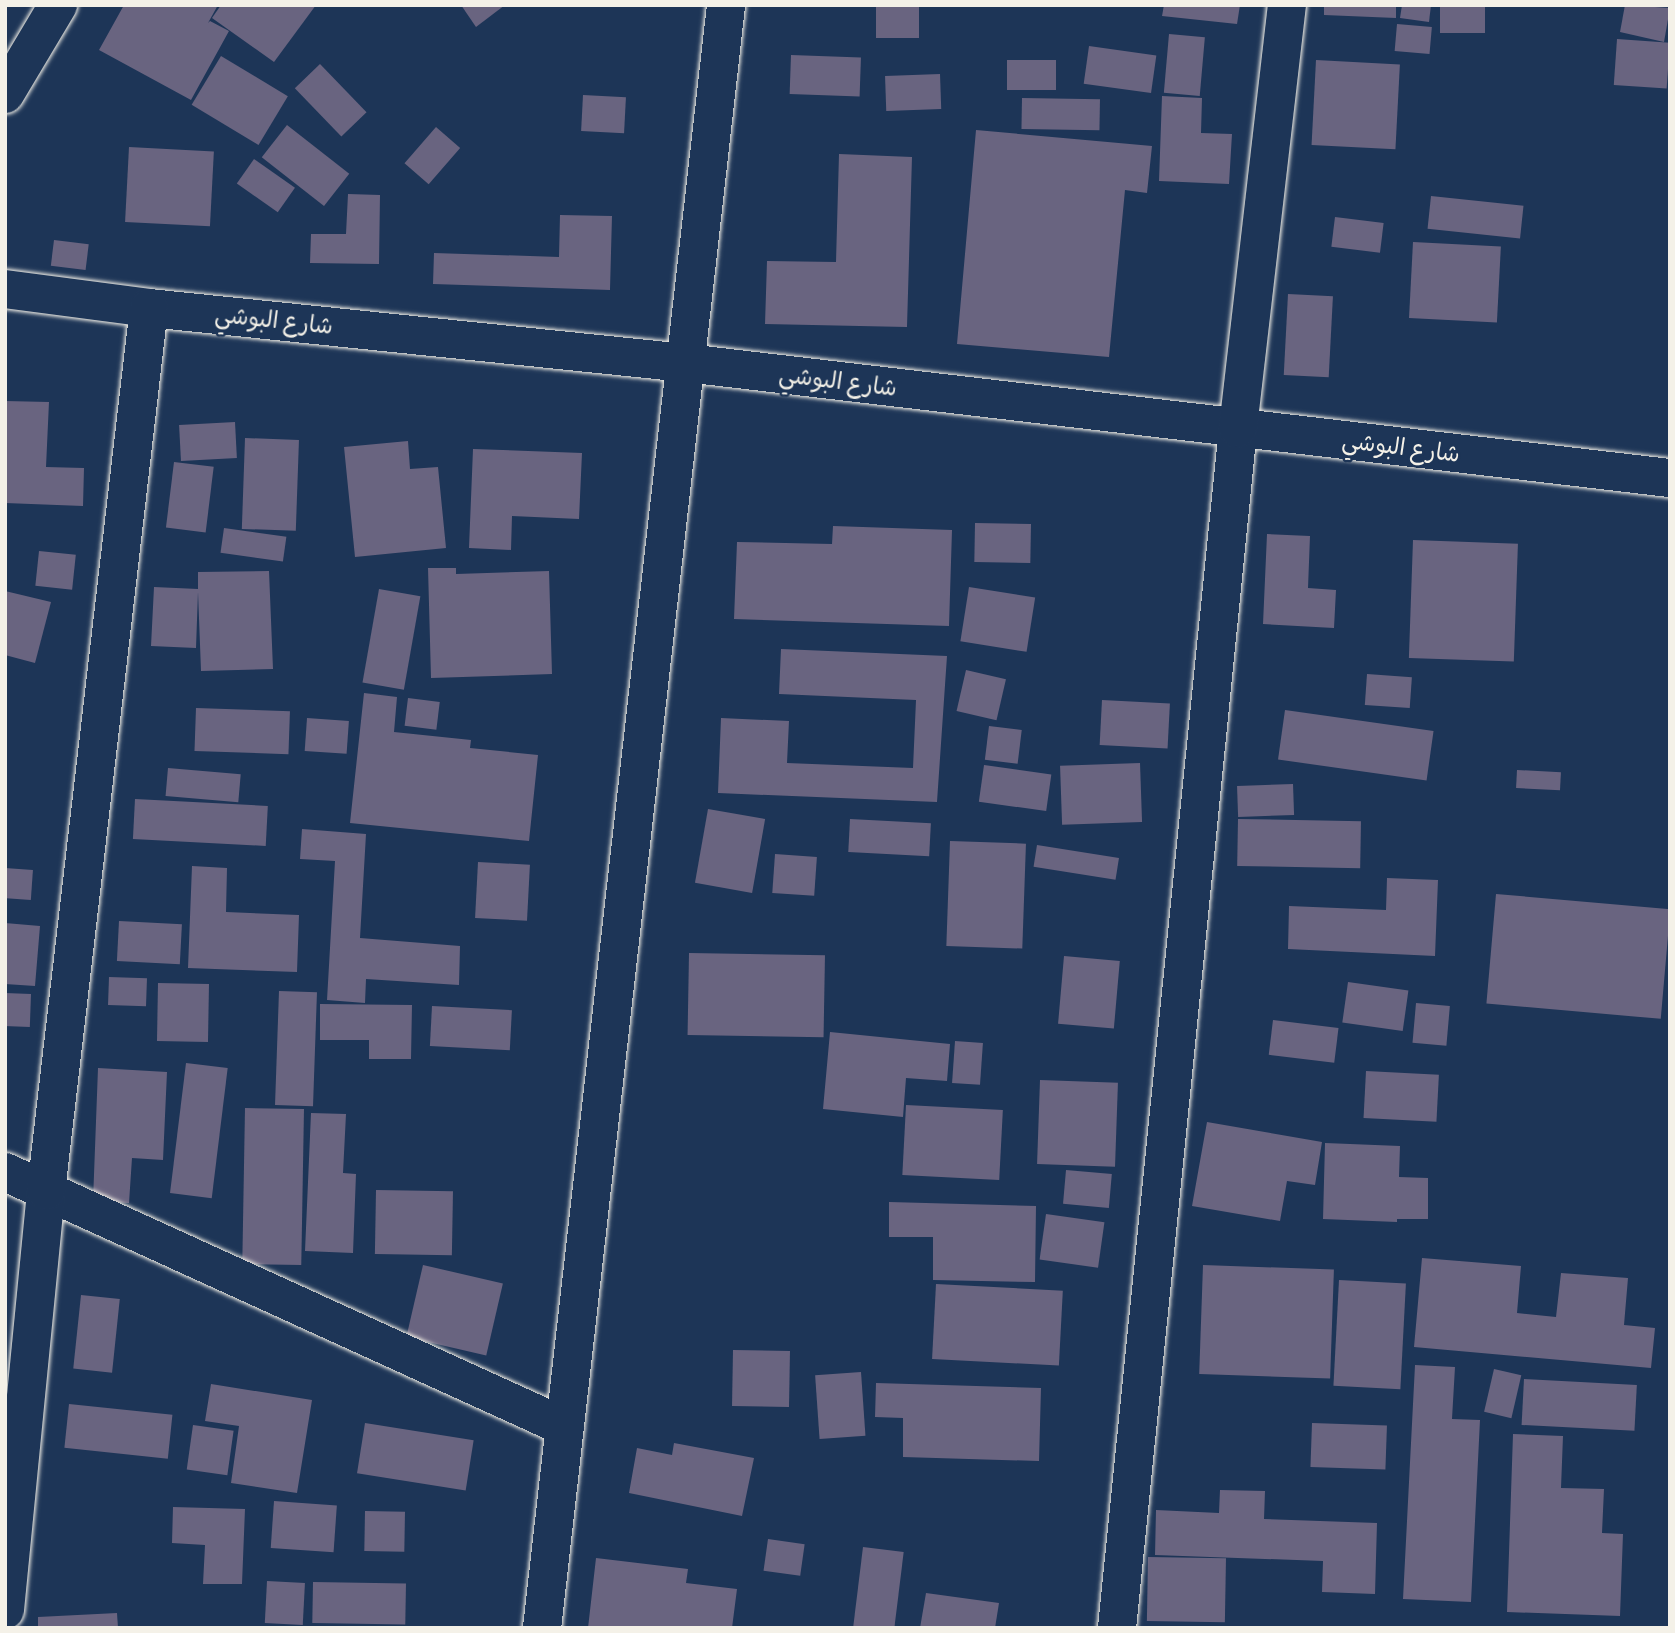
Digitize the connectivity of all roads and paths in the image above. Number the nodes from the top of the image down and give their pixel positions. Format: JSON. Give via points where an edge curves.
{"nodes":[{"id":1,"x":58,"y":5,"type":"edge"},
{"id":2,"x":726,"y":5,"type":"edge"},
{"id":3,"x":1287,"y":5,"type":"edge"},
{"id":4,"x":5,"y":94,"type":"edge"},
{"id":5,"x":5,"y":289,"type":"edge"},
{"id":6,"x":149,"y":308,"type":"junction"},
{"id":7,"x":686,"y":363,"type":"junction"},
{"id":8,"x":1238,"y":428,"type":"junction"},
{"id":9,"x":1670,"y":478,"type":"edge"},
{"id":10,"x":5,"y":1172,"type":"edge"},
{"id":11,"x":47,"y":1191,"type":"junction"},
{"id":12,"x":565,"y":1427,"type":"junction"},
{"id":13,"x":5,"y":1610,"type":"edge"},
{"id":14,"x":542,"y":1628,"type":"edge"},
{"id":15,"x":1117,"y":1628,"type":"edge"}],
"edges":[{"from":1,"to":4,"type":"street"},
{"from":2,"to":7,"type":"street"},
{"from":3,"to":8,"type":"street"},
{"from":5,"to":6,"type":"street","name":"شارع البوشي"},
{"from":6,"to":7,"type":"street","name":"شارع البوشي"},
{"from":6,"to":11,"type":"street"},
{"from":7,"to":8,"type":"street","name":"شارع البوشي"},
{"from":7,"to":12,"type":"street"},
{"from":8,"to":9,"type":"street","name":"شارع البوشي"},
{"from":8,"to":15,"type":"street"},
{"from":10,"to":11,"type":"street"},
{"from":11,"to":12,"type":"street"},
{"from":11,"to":13,"type":"street"},
{"from":12,"to":14,"type":"street"}]}
